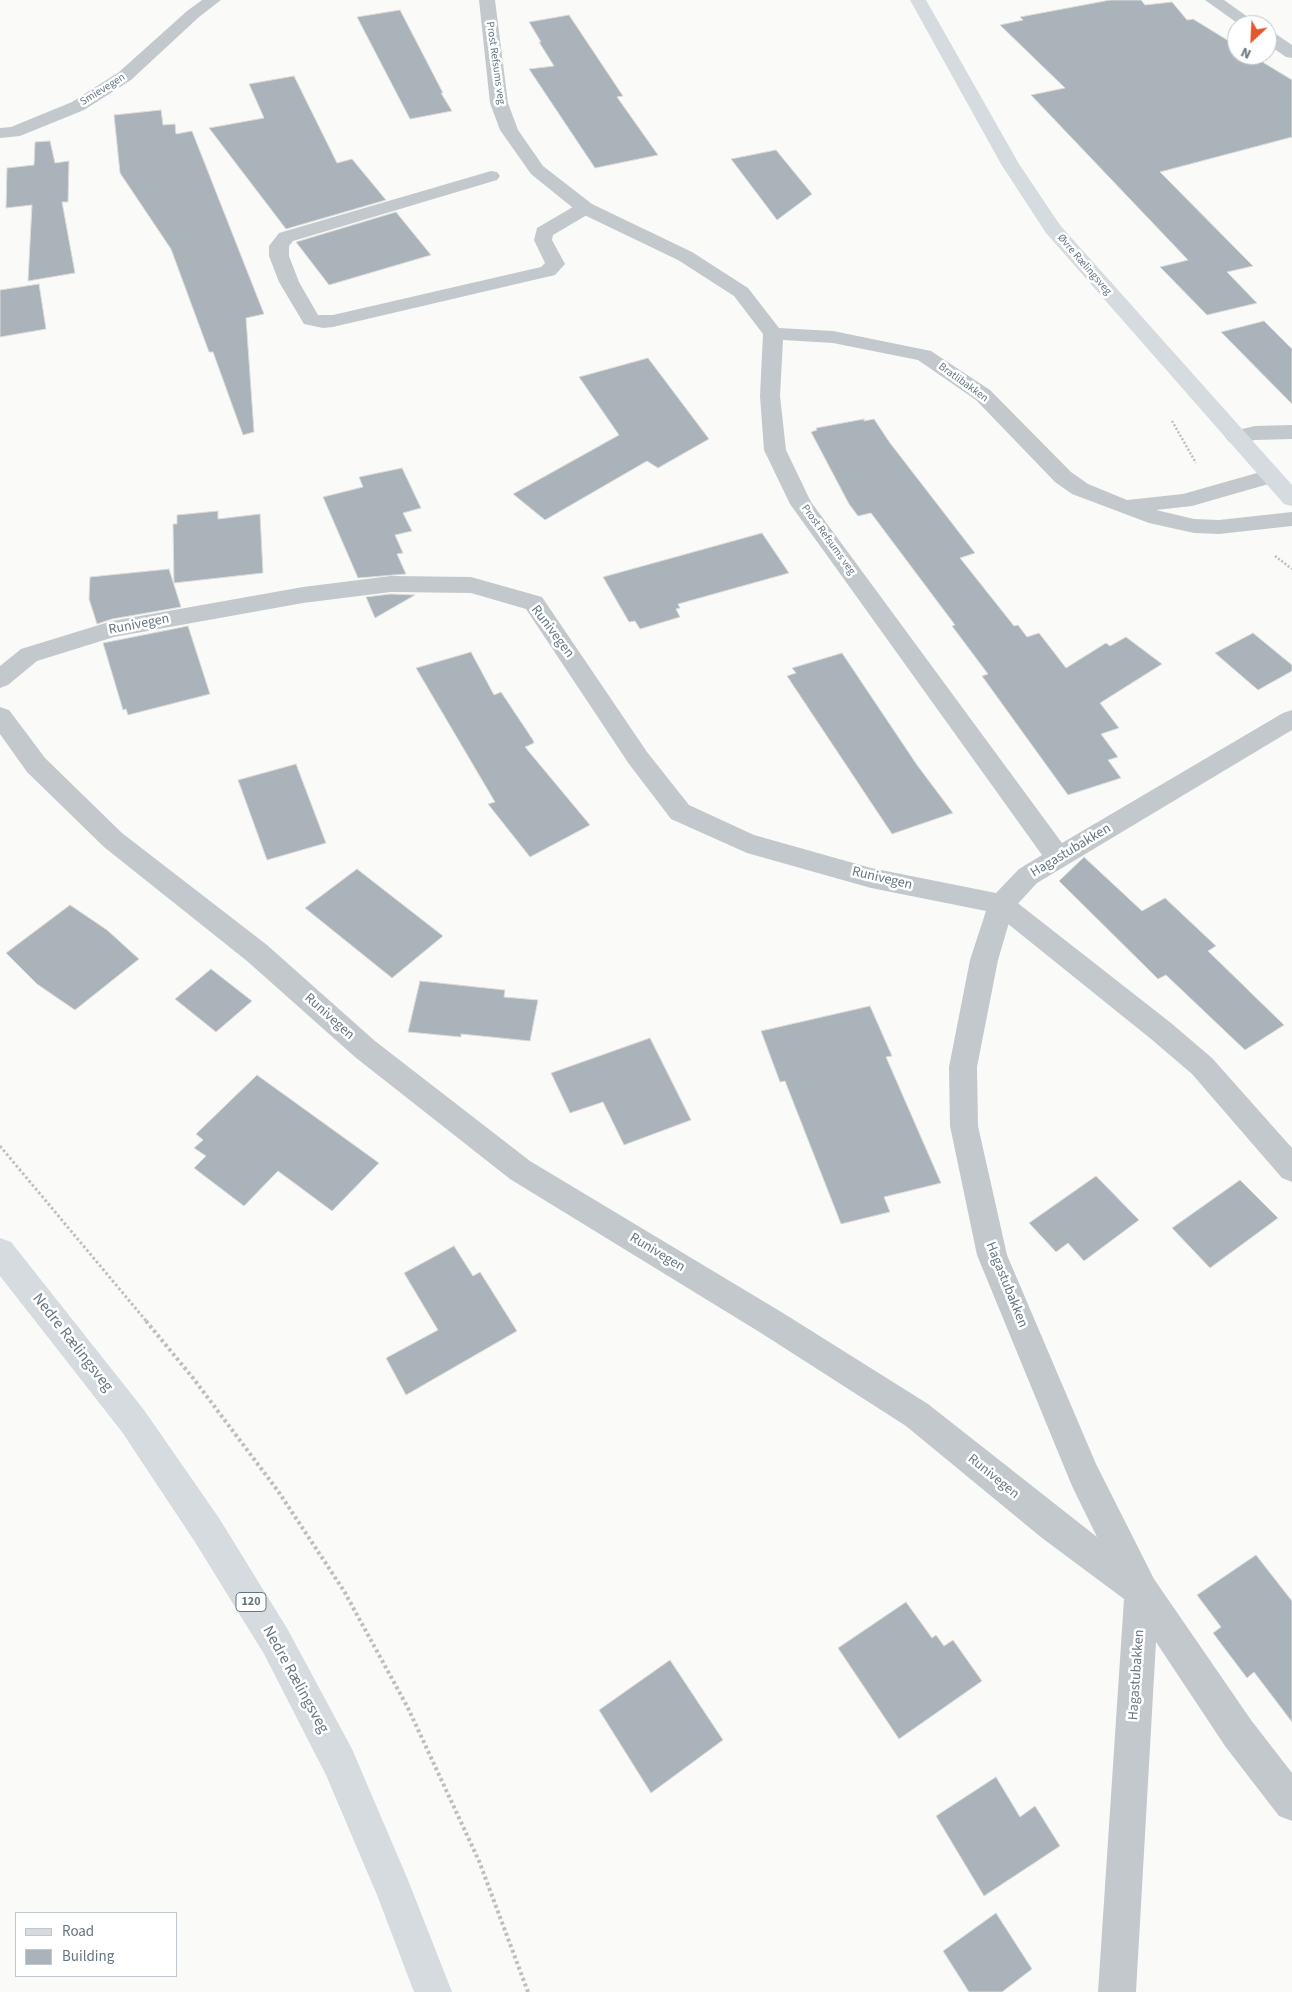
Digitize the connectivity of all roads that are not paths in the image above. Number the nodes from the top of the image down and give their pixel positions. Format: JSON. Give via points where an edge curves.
{"nodes":[{"id":1,"x":213,"y":0,"type":"edge"},
{"id":2,"x":487,"y":0,"type":"edge"},
{"id":3,"x":918,"y":0,"type":"edge"},
{"id":4,"x":1213,"y":0,"type":"edge"},
{"id":5,"x":1236,"y":15,"type":"edge"},
{"id":6,"x":1277,"y":43,"type":"edge"},
{"id":7,"x":1292,"y":53,"type":"edge"},
{"id":8,"x":0,"y":133,"type":"edge"},
{"id":9,"x":491,"y":176,"type":"dead end"},
{"id":10,"x":585,"y":208,"type":"junction"},
{"id":11,"x":773,"y":334,"type":"junction"},
{"id":12,"x":1292,"y":432,"type":"edge"},
{"id":13,"x":1236,"y":437,"type":"junction"},
{"id":14,"x":1271,"y":476,"type":"junction"},
{"id":15,"x":1292,"y":499,"type":"edge"},
{"id":16,"x":1118,"y":506,"type":"junction"},
{"id":17,"x":1292,"y":519,"type":"edge"},
{"id":18,"x":0,"y":679,"type":"edge"},
{"id":19,"x":0,"y":716,"type":"edge"},
{"id":20,"x":1292,"y":719,"type":"edge"},
{"id":21,"x":1059,"y":858,"type":"junction"},
{"id":22,"x":1001,"y":904,"type":"junction"},
{"id":23,"x":1292,"y":1169,"type":"edge"},
{"id":24,"x":0,"y":1252,"type":"edge"},
{"id":25,"x":1142,"y":1591,"type":"junction"},
{"id":26,"x":1292,"y":1802,"type":"edge"},
{"id":27,"x":433,"y":1992,"type":"edge"},
{"id":28,"x":1117,"y":1992,"type":"edge"}],
"edges":[{"from":1,"to":8,"type":"street","name":"Smievegen","via":[[125,76],[78,106],[14,132]]},
{"from":2,"to":10,"type":"street","name":"Prost Refsums veg","via":[[499,103],[510,130],[537,170]]},
{"from":3,"to":13,"type":"main road","name":"Øvre Rælingsveg","via":[[989,129],[1048,221]]},
{"from":4,"to":5,"type":"street"},
{"from":6,"to":7,"type":"street"},
{"from":9,"to":10,"type":"street","via":[[286,237],[279,246],[279,256],[289,282],[311,320],[341,320],[548,271],[554,264],[543,240],[544,232]]},
{"from":10,"to":11,"type":"street","name":"Prost Refsums veg","via":[[685,256],[741,292]]},
{"from":11,"to":16,"type":"street","name":"Bratlibakken","via":[[833,337],[924,355],[983,395],[1063,477],[1080,489]]},
{"from":11,"to":21,"type":"street","name":"Prost Refsums veg","via":[[770,396],[775,450],[801,504]]},
{"from":12,"to":13,"type":"street"},
{"from":13,"to":14,"type":"main road","name":"Øvre Rælingsveg"},
{"from":14,"to":15,"type":"main road","name":"Øvre Rælingsveg"},
{"from":14,"to":16,"type":"street","name":"Bratlibakken","via":[[1184,501]]},
{"from":16,"to":17,"type":"street","name":"Bratlibakken","via":[[1194,526],[1244,526]]},
{"from":18,"to":22,"type":"street","name":"Runivegen","via":[[29,655],[112,629],[303,595],[391,584],[472,584],[534,603],[638,758],[680,812],[746,844],[871,878]]},
{"from":19,"to":25,"type":"street","name":"Runivegen","via":[[36,765],[113,840],[257,953],[365,1049],[520,1170],[917,1416],[1054,1526]]},
{"from":20,"to":21,"type":"street","name":"Hagastubakken"},
{"from":21,"to":22,"type":"street","name":"Hagastubakken","via":[[1028,876]]},
{"from":22,"to":23,"type":"street","via":[[1202,1066]]},
{"from":22,"to":25,"type":"street","name":"Hagastubakken","via":[[984,960],[963,1067],[964,1126],[974,1177],[992,1255],[1084,1475]]},
{"from":24,"to":27,"type":"main road","name":"Nedre Rælingsveg","number":"120","via":[[133,1421],[207,1530],[276,1642],[339,1762],[396,1893]]},
{"from":25,"to":26,"type":"street","name":"Runivegen","via":[[1238,1733]]},
{"from":25,"to":28,"type":"street","name":"Hagastubakken"}]}
